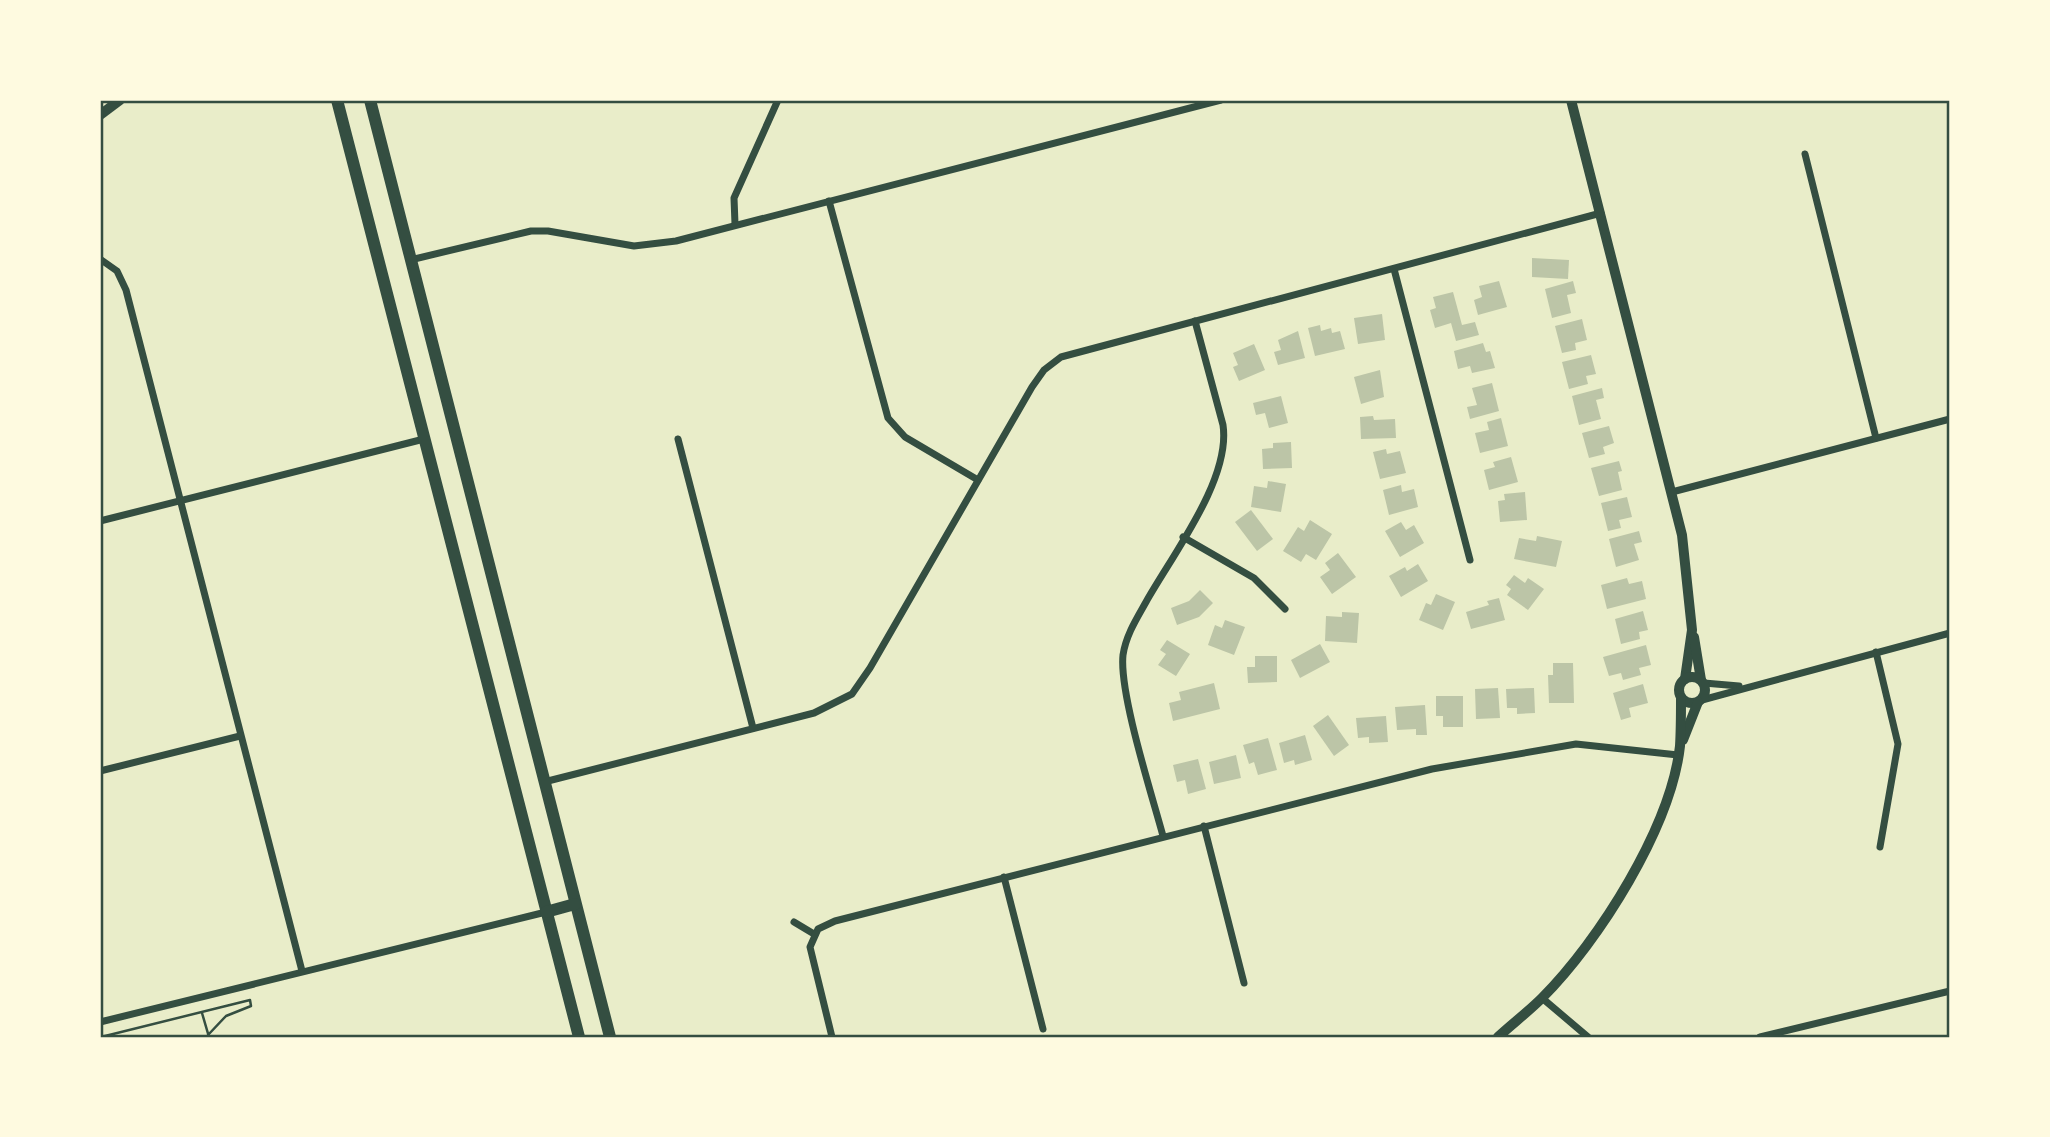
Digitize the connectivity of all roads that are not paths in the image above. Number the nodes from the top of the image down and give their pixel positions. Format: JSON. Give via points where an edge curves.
{"nodes":[{"id":1,"x":120,"y":100,"type":"edge"},
{"id":2,"x":337,"y":100,"type":"edge"},
{"id":3,"x":370,"y":100,"type":"edge"},
{"id":4,"x":778,"y":100,"type":"edge"},
{"id":5,"x":1221,"y":100,"type":"edge"},
{"id":6,"x":1571,"y":100,"type":"edge"},
{"id":7,"x":100,"y":116,"type":"edge"},
{"id":8,"x":1805,"y":154,"type":"dead end"},
{"id":9,"x":829,"y":201,"type":"junction"},
{"id":10,"x":1601,"y":213,"type":"junction"},
{"id":11,"x":735,"y":224,"type":"junction"},
{"id":12,"x":100,"y":259,"type":"edge"},
{"id":13,"x":410,"y":261,"type":"junction"},
{"id":14,"x":1394,"y":269,"type":"junction"},
{"id":15,"x":1195,"y":321,"type":"junction"},
{"id":16,"x":1950,"y":419,"type":"edge"},
{"id":17,"x":1876,"y":438,"type":"junction"},
{"id":18,"x":424,"y":439,"type":"junction"},
{"id":19,"x":678,"y":439,"type":"dead end"},
{"id":20,"x":978,"y":480,"type":"junction"},
{"id":21,"x":1672,"y":492,"type":"junction"},
{"id":22,"x":180,"y":501,"type":"junction"},
{"id":23,"x":100,"y":521,"type":"edge"},
{"id":24,"x":1183,"y":537,"type":"junction"},
{"id":25,"x":1470,"y":560,"type":"dead end"},
{"id":26,"x":1285,"y":609,"type":"dead end"},
{"id":27,"x":1692,"y":630,"type":"junction"},
{"id":28,"x":1950,"y":633,"type":"edge"},
{"id":29,"x":1876,"y":652,"type":"junction"},
{"id":30,"x":1685,"y":679,"type":"junction"},
{"id":31,"x":1702,"y":681,"type":"junction"},
{"id":32,"x":1743,"y":687,"type":"junction"},
{"id":33,"x":1681,"y":698,"type":"junction"},
{"id":34,"x":1700,"y":701,"type":"junction"},
{"id":35,"x":753,"y":728,"type":"junction"},
{"id":36,"x":240,"y":736,"type":"junction"},
{"id":37,"x":1679,"y":751,"type":"junction"},
{"id":38,"x":100,"y":771,"type":"edge"},
{"id":39,"x":544,"y":782,"type":"junction"},
{"id":40,"x":1204,"y":826,"type":"junction"},
{"id":41,"x":1163,"y":836,"type":"junction"},
{"id":42,"x":1880,"y":847,"type":"dead end"},
{"id":43,"x":1004,"y":877,"type":"junction"},
{"id":44,"x":575,"y":904,"type":"junction"},
{"id":45,"x":546,"y":912,"type":"junction"},
{"id":46,"x":794,"y":922,"type":"dead end"},
{"id":47,"x":814,"y":934,"type":"junction"},
{"id":48,"x":302,"y":971,"type":"junction"},
{"id":49,"x":1244,"y":983,"type":"dead end"},
{"id":50,"x":1950,"y":991,"type":"edge"},
{"id":51,"x":1542,"y":998,"type":"junction"},
{"id":52,"x":100,"y":1022,"type":"edge"},
{"id":53,"x":1043,"y":1030,"type":"dead end"},
{"id":54,"x":1498,"y":1036,"type":"edge"},
{"id":55,"x":579,"y":1037,"type":"edge"},
{"id":56,"x":610,"y":1037,"type":"edge"},
{"id":57,"x":832,"y":1037,"type":"edge"},
{"id":58,"x":1588,"y":1037,"type":"edge"},
{"id":59,"x":1760,"y":1037,"type":"edge"}],
"edges":[{"from":1,"to":7,"type":"street"},
{"from":2,"to":18,"type":"main road"},
{"from":3,"to":13,"type":"main road"},
{"from":4,"to":11,"type":"street","via":[[734,198]]},
{"from":5,"to":9,"type":"street"},
{"from":6,"to":10,"type":"street"},
{"from":8,"to":17,"type":"street"},
{"from":9,"to":11,"type":"street"},
{"from":9,"to":20,"type":"street","via":[[888,418],[905,437]]},
{"from":10,"to":14,"type":"street"},
{"from":10,"to":21,"type":"street"},
{"from":11,"to":13,"type":"street","via":[[652,246],[530,231]]},
{"from":12,"to":22,"type":"street","via":[[117,271],[126,290]]},
{"from":13,"to":39,"type":"main road"},
{"from":14,"to":15,"type":"street"},
{"from":14,"to":25,"type":"street"},
{"from":15,"to":20,"type":"street","via":[[1068,353],[1052,363],[1032,387]]},
{"from":15,"to":24,"type":"street","via":[[1223,425],[1224,451],[1215,483]]},
{"from":16,"to":17,"type":"street"},
{"from":17,"to":21,"type":"street"},
{"from":18,"to":22,"type":"street"},
{"from":18,"to":45,"type":"main road"},
{"from":19,"to":35,"type":"street"},
{"from":20,"to":35,"type":"street","via":[[852,694],[830,708]]},
{"from":21,"to":27,"type":"street","via":[[1687,568]]},
{"from":22,"to":23,"type":"street"},
{"from":22,"to":36,"type":"street"},
{"from":24,"to":26,"type":"street","via":[[1254,578]]},
{"from":24,"to":41,"type":"street","via":[[1135,621],[1123,658],[1128,697]]},
{"from":27,"to":30,"type":"street"},
{"from":27,"to":31,"type":"street"},
{"from":28,"to":29,"type":"street"},
{"from":29,"to":32,"type":"street"},
{"from":29,"to":42,"type":"street","via":[[1898,744]]},
{"from":30,"to":31,"type":"street"},
{"from":30,"to":33,"type":"street","via":[[1679,690]]},
{"from":31,"to":32,"type":"street"},
{"from":31,"to":34,"type":"street","via":[[1706,690]]},
{"from":32,"to":34,"type":"street"},
{"from":33,"to":34,"type":"street","via":[[1687,703]]},
{"from":33,"to":37,"type":"street"},
{"from":34,"to":37,"type":"street"},
{"from":35,"to":39,"type":"street"},
{"from":36,"to":38,"type":"street"},
{"from":36,"to":48,"type":"street"},
{"from":37,"to":40,"type":"street","via":[[1565,746],[1386,779]]},
{"from":37,"to":51,"type":"street","via":[[1655,827],[1628,883],[1591,941]]},
{"from":39,"to":44,"type":"main road"},
{"from":40,"to":41,"type":"street"},
{"from":40,"to":49,"type":"street"},
{"from":41,"to":43,"type":"street"},
{"from":43,"to":47,"type":"street","via":[[835,921]]},
{"from":43,"to":53,"type":"street"},
{"from":44,"to":45,"type":"main road"},
{"from":44,"to":56,"type":"main road"},
{"from":45,"to":48,"type":"street"},
{"from":45,"to":55,"type":"main road"},
{"from":46,"to":47,"type":"street"},
{"from":47,"to":57,"type":"street","via":[[810,947]]},
{"from":48,"to":52,"type":"street"},
{"from":50,"to":59,"type":"street"},
{"from":51,"to":54,"type":"street"},
{"from":51,"to":58,"type":"street"}]}
